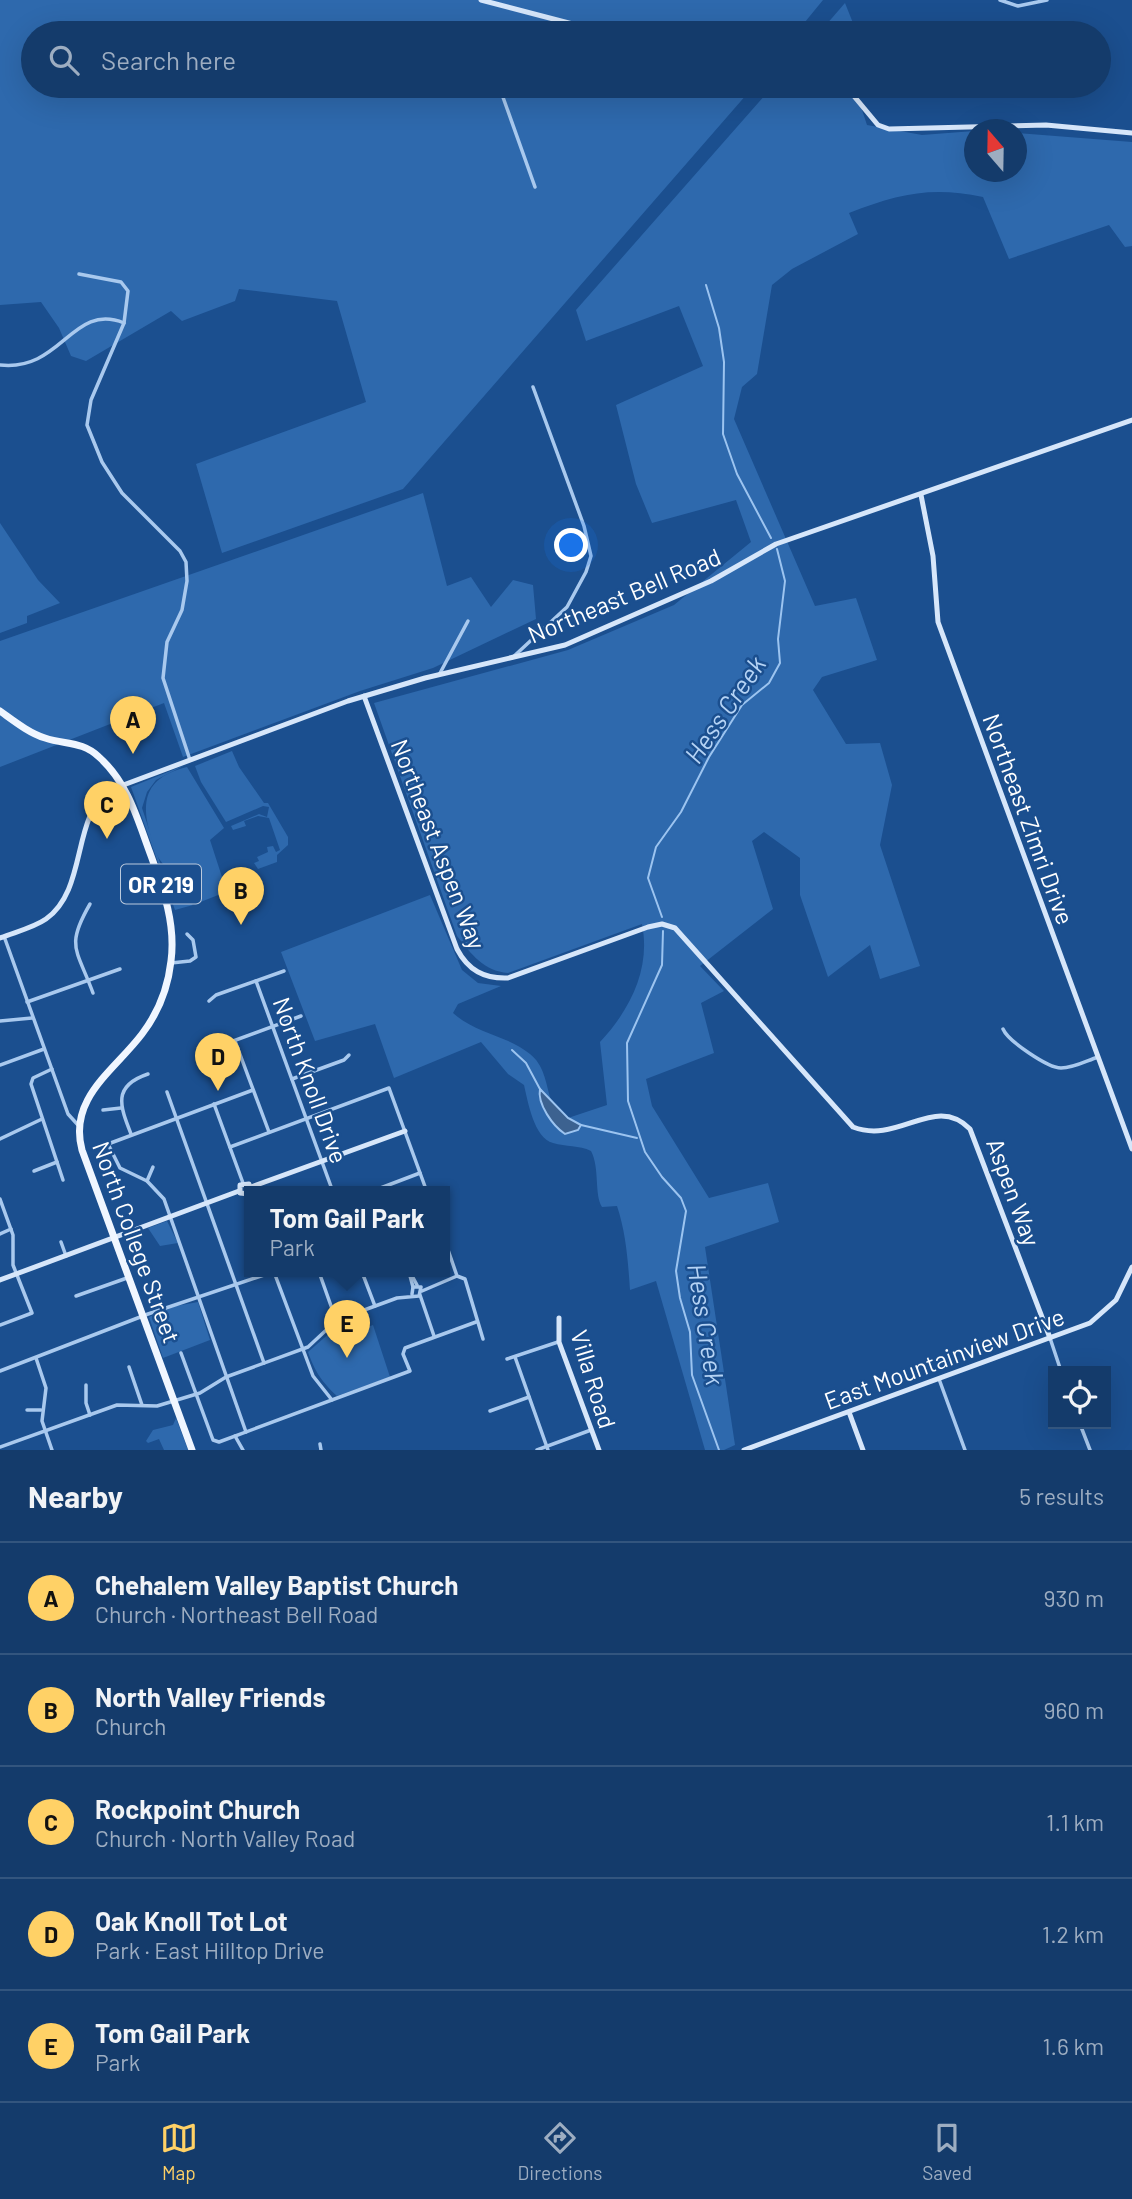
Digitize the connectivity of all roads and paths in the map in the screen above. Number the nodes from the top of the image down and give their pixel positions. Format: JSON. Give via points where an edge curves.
{"nodes":[{"id":1,"x":481,"y":0,"type":"edge"},
{"id":2,"x":1000,"y":0,"type":"edge"},
{"id":3,"x":1047,"y":0,"type":"edge"},
{"id":4,"x":554,"y":21,"type":"edge"},
{"id":5,"x":503,"y":98,"type":"edge"},
{"id":6,"x":856,"y":98,"type":"edge"},
{"id":7,"x":1132,"y":134,"type":"edge"},
{"id":8,"x":535,"y":187,"type":"dead end"},
{"id":9,"x":79,"y":274,"type":"dead end"},
{"id":10,"x":124,"y":323,"type":"junction"},
{"id":11,"x":0,"y":365,"type":"edge"},
{"id":12,"x":533,"y":387,"type":"dead end"},
{"id":13,"x":1132,"y":420,"type":"edge"},
{"id":14,"x":921,"y":495,"type":"junction"},
{"id":15,"x":468,"y":621,"type":"dead end"},
{"id":16,"x":511,"y":660,"type":"junction"},
{"id":17,"x":439,"y":675,"type":"junction"},
{"id":18,"x":364,"y":696,"type":"junction"},
{"id":19,"x":0,"y":711,"type":"edge"},
{"id":20,"x":190,"y":760,"type":"junction"},
{"id":21,"x":124,"y":785,"type":"junction"},
{"id":22,"x":90,"y":904,"type":"dead end"},
{"id":23,"x":187,"y":934,"type":"dead end"},
{"id":24,"x":2,"y":939,"type":"edge"},
{"id":25,"x":171,"y":963,"type":"junction"},
{"id":26,"x":120,"y":969,"type":"dead end"},
{"id":27,"x":284,"y":971,"type":"dead end"},
{"id":28,"x":88,"y":979,"type":"junction"},
{"id":29,"x":256,"y":981,"type":"junction"},
{"id":30,"x":93,"y":993,"type":"dead end"},
{"id":31,"x":209,"y":1001,"type":"dead end"},
{"id":32,"x":27,"y":1002,"type":"junction"},
{"id":33,"x":301,"y":1016,"type":"dead end"},
{"id":34,"x":33,"y":1018,"type":"junction"},
{"id":35,"x":0,"y":1021,"type":"edge"},
{"id":36,"x":273,"y":1027,"type":"junction"},
{"id":37,"x":1003,"y":1029,"type":"dead end"},
{"id":38,"x":235,"y":1041,"type":"junction"},
{"id":39,"x":214,"y":1048,"type":"dead end"},
{"id":40,"x":44,"y":1049,"type":"junction"},
{"id":41,"x":349,"y":1055,"type":"dead end"},
{"id":42,"x":1098,"y":1057,"type":"junction"},
{"id":43,"x":0,"y":1065,"type":"edge"},
{"id":44,"x":52,"y":1069,"type":"junction"},
{"id":45,"x":148,"y":1074,"type":"dead end"},
{"id":46,"x":292,"y":1079,"type":"junction"},
{"id":47,"x":253,"y":1090,"type":"junction"},
{"id":48,"x":167,"y":1092,"type":"dead end"},
{"id":49,"x":214,"y":1104,"type":"junction"},
{"id":50,"x":121,"y":1108,"type":"junction"},
{"id":51,"x":103,"y":1110,"type":"dead end"},
{"id":52,"x":177,"y":1117,"type":"junction"},
{"id":53,"x":43,"y":1118,"type":"junction"},
{"id":54,"x":306,"y":1118,"type":"junction"},
{"id":55,"x":78,"y":1125,"type":"junction"},
{"id":56,"x":405,"y":1131,"type":"junction"},
{"id":57,"x":269,"y":1132,"type":"junction"},
{"id":58,"x":868,"y":1132,"type":"joint"},
{"id":59,"x":131,"y":1134,"type":"junction"},
{"id":60,"x":0,"y":1139,"type":"edge"},
{"id":61,"x":230,"y":1147,"type":"junction"},
{"id":62,"x":1132,"y":1149,"type":"edge"},
{"id":63,"x":322,"y":1161,"type":"junction"},
{"id":64,"x":57,"y":1162,"type":"junction"},
{"id":65,"x":153,"y":1167,"type":"dead end"},
{"id":66,"x":34,"y":1171,"type":"dead end"},
{"id":67,"x":420,"y":1173,"type":"junction"},
{"id":68,"x":64,"y":1180,"type":"dead end"},
{"id":69,"x":147,"y":1181,"type":"junction"},
{"id":70,"x":243,"y":1183,"type":"junction"},
{"id":71,"x":245,"y":1186,"type":"edge"},
{"id":72,"x":266,"y":1186,"type":"edge"},
{"id":73,"x":331,"y":1186,"type":"edge"},
{"id":74,"x":389,"y":1186,"type":"edge"},
{"id":75,"x":425,"y":1186,"type":"edge"},
{"id":76,"x":239,"y":1191,"type":"junction"},
{"id":77,"x":244,"y":1192,"type":"edge"},
{"id":78,"x":0,"y":1199,"type":"edge"},
{"id":79,"x":208,"y":1203,"type":"junction"},
{"id":80,"x":170,"y":1217,"type":"junction"},
{"id":81,"x":11,"y":1229,"type":"junction"},
{"id":82,"x":0,"y":1234,"type":"edge"},
{"id":83,"x":114,"y":1237,"type":"junction"},
{"id":84,"x":61,"y":1242,"type":"dead end"},
{"id":85,"x":66,"y":1255,"type":"junction"},
{"id":86,"x":450,"y":1256,"type":"edge"},
{"id":87,"x":1132,"y":1267,"type":"edge"},
{"id":88,"x":17,"y":1274,"type":"junction"},
{"id":89,"x":457,"y":1276,"type":"junction"},
{"id":90,"x":129,"y":1277,"type":"junction"},
{"id":91,"x":260,"y":1277,"type":"edge"},
{"id":92,"x":276,"y":1277,"type":"edge"},
{"id":93,"x":321,"y":1277,"type":"edge"},
{"id":94,"x":364,"y":1277,"type":"edge"},
{"id":95,"x":412,"y":1277,"type":"edge"},
{"id":96,"x":0,"y":1280,"type":"edge"},
{"id":97,"x":238,"y":1285,"type":"junction"},
{"id":98,"x":417,"y":1291,"type":"junction"},
{"id":99,"x":76,"y":1296,"type":"dead end"},
{"id":100,"x":200,"y":1298,"type":"junction"},
{"id":101,"x":375,"y":1306,"type":"junction"},
{"id":102,"x":143,"y":1317,"type":"junction"},
{"id":103,"x":559,"y":1318,"type":"dead end"},
{"id":104,"x":337,"y":1320,"type":"junction"},
{"id":105,"x":476,"y":1322,"type":"junction"},
{"id":106,"x":0,"y":1325,"type":"edge"},
{"id":107,"x":434,"y":1337,"type":"junction"},
{"id":108,"x":1050,"y":1338,"type":"junction"},
{"id":109,"x":483,"y":1339,"type":"dead end"},
{"id":110,"x":559,"y":1342,"type":"junction"},
{"id":111,"x":303,"y":1349,"type":"junction"},
{"id":112,"x":181,"y":1353,"type":"dead end"},
{"id":113,"x":515,"y":1357,"type":"junction"},
{"id":114,"x":36,"y":1358,"type":"junction"},
{"id":115,"x":507,"y":1359,"type":"dead end"},
{"id":116,"x":264,"y":1363,"type":"junction"},
{"id":117,"x":1059,"y":1366,"type":"edge"},
{"id":118,"x":129,"y":1367,"type":"dead end"},
{"id":119,"x":0,"y":1371,"type":"edge"},
{"id":120,"x":226,"y":1377,"type":"junction"},
{"id":121,"x":939,"y":1379,"type":"junction"},
{"id":122,"x":86,"y":1384,"type":"dead end"},
{"id":123,"x":197,"y":1394,"type":"junction"},
{"id":124,"x":529,"y":1397,"type":"junction"},
{"id":125,"x":332,"y":1400,"type":"junction"},
{"id":126,"x":174,"y":1402,"type":"junction"},
{"id":127,"x":142,"y":1405,"type":"junction"},
{"id":128,"x":27,"y":1410,"type":"dead end"},
{"id":129,"x":41,"y":1410,"type":"junction"},
{"id":130,"x":490,"y":1411,"type":"dead end"},
{"id":131,"x":849,"y":1412,"type":"junction"},
{"id":132,"x":90,"y":1415,"type":"junction"},
{"id":133,"x":1082,"y":1429,"type":"edge"},
{"id":134,"x":591,"y":1430,"type":"junction"},
{"id":135,"x":45,"y":1432,"type":"junction"},
{"id":136,"x":246,"y":1432,"type":"junction"},
{"id":137,"x":234,"y":1436,"type":"junction"},
{"id":138,"x":320,"y":1444,"type":"dead end"},
{"id":139,"x":0,"y":1447,"type":"edge"},
{"id":140,"x":548,"y":1448,"type":"edge"},
{"id":141,"x":748,"y":1449,"type":"edge"},
{"id":142,"x":52,"y":1450,"type":"edge"},
{"id":143,"x":192,"y":1450,"type":"edge"},
{"id":144,"x":243,"y":1450,"type":"edge"},
{"id":145,"x":321,"y":1450,"type":"edge"},
{"id":146,"x":537,"y":1450,"type":"edge"},
{"id":147,"x":598,"y":1450,"type":"edge"},
{"id":148,"x":863,"y":1450,"type":"edge"},
{"id":149,"x":965,"y":1450,"type":"edge"},
{"id":150,"x":1090,"y":1450,"type":"edge"}],
"edges":[{"from":1,"to":4,"type":"street"},
{"from":2,"to":3,"type":"street","via":[[1018,6]]},
{"from":5,"to":8,"type":"street"},
{"from":6,"to":7,"type":"street","via":[[888,130],[1046,125]]},
{"from":9,"to":10,"type":"street","via":[[127,287]]},
{"from":10,"to":11,"type":"street","via":[[94,319],[51,353],[24,364]]},
{"from":10,"to":20,"type":"street","via":[[92,400],[88,425],[103,464],[122,493],[186,562],[183,603],[167,642],[163,678]]},
{"from":12,"to":16,"type":"street","via":[[591,556],[567,607]]},
{"from":13,"to":14,"type":"street","name":"Northeast Bell Road"},
{"from":14,"to":16,"type":"street","name":"Northeast Bell Road","via":[[776,544],[711,581],[581,638]]},
{"from":14,"to":42,"type":"street","name":"Northeast Zimri Drive","via":[[933,556],[938,622]]},
{"from":15,"to":17,"type":"street"},
{"from":16,"to":17,"type":"street","name":"Northeast Bell Road"},
{"from":17,"to":18,"type":"street","name":"Northeast Bell Road"},
{"from":18,"to":20,"type":"street","name":"Northeast Bell Road"},
{"from":18,"to":58,"type":"street","name":"Northeast Aspen Way","via":[[457,949],[471,969],[508,978],[648,927],[669,926],[680,932],[841,1117]]},
{"from":19,"to":21,"type":"main road","number":"OR 219","via":[[38,736],[87,747]]},
{"from":20,"to":21,"type":"street","name":"Northeast Bell Road"},
{"from":21,"to":24,"type":"street","name":"Northeast Bell Road","via":[[96,804],[78,866],[53,911]]},
{"from":21,"to":25,"type":"main road","name":"North College Street","number":"OR 219","via":[[167,904]]},
{"from":22,"to":28,"type":"street","via":[[74,938]]},
{"from":23,"to":25,"type":"street","via":[[196,957]]},
{"from":24,"to":32,"type":"street"},
{"from":25,"to":55,"type":"main road","name":"North College Street","number":"OR 219","via":[[152,1019],[91,1093]]},
{"from":26,"to":28,"type":"street"},
{"from":27,"to":29,"type":"street"},
{"from":28,"to":30,"type":"street"},
{"from":28,"to":32,"type":"street"},
{"from":29,"to":31,"type":"street"},
{"from":29,"to":36,"type":"street","name":"North Knoll Drive"},
{"from":32,"to":34,"type":"street"},
{"from":33,"to":36,"type":"street"},
{"from":34,"to":35,"type":"street"},
{"from":34,"to":40,"type":"street"},
{"from":36,"to":38,"type":"street"},
{"from":36,"to":46,"type":"street","name":"North Knoll Drive"},
{"from":37,"to":42,"type":"street","via":[[1022,1048],[1056,1068]]},
{"from":38,"to":39,"type":"street"},
{"from":38,"to":47,"type":"street"},
{"from":40,"to":43,"type":"street"},
{"from":40,"to":44,"type":"street"},
{"from":41,"to":46,"type":"street"},
{"from":42,"to":62,"type":"street","name":"Northeast Zimri Drive"},
{"from":44,"to":53,"type":"street","via":[[31,1081]]},
{"from":44,"to":55,"type":"street","via":[[71,1119]]},
{"from":45,"to":50,"type":"street","via":[[125,1089]]},
{"from":46,"to":54,"type":"street","name":"North Knoll Drive"},
{"from":47,"to":49,"type":"street"},
{"from":47,"to":57,"type":"street"},
{"from":48,"to":52,"type":"street"},
{"from":49,"to":52,"type":"street"},
{"from":49,"to":61,"type":"street"},
{"from":50,"to":51,"type":"street"},
{"from":50,"to":59,"type":"street"},
{"from":52,"to":59,"type":"street"},
{"from":52,"to":79,"type":"street"},
{"from":53,"to":60,"type":"street"},
{"from":53,"to":64,"type":"street"},
{"from":54,"to":56,"type":"street","via":[[389,1088]]},
{"from":54,"to":57,"type":"street"},
{"from":54,"to":63,"type":"street","name":"North Knoll Drive"},
{"from":55,"to":83,"type":"main road","name":"North College Street","via":[[82,1150]]},
{"from":56,"to":63,"type":"street"},
{"from":56,"to":67,"type":"street"},
{"from":57,"to":61,"type":"street"},
{"from":58,"to":108,"type":"street","name":"Aspen Way","via":[[888,1132],[940,1115],[954,1117],[970,1129]]},
{"from":59,"to":69,"type":"street","via":[[108,1144],[120,1168]]},
{"from":61,"to":70,"type":"street"},
{"from":63,"to":72,"type":"street"},
{"from":63,"to":73,"type":"street","name":"North Knoll Drive"},
{"from":64,"to":66,"type":"street"},
{"from":64,"to":68,"type":"street"},
{"from":65,"to":69,"type":"street"},
{"from":67,"to":74,"type":"street"},
{"from":67,"to":75,"type":"street"},
{"from":69,"to":80,"type":"street","via":[[161,1193]]},
{"from":70,"to":71,"type":"street"},
{"from":70,"to":76,"type":"street"},
{"from":76,"to":77,"type":"street"},
{"from":76,"to":79,"type":"street"},
{"from":78,"to":81,"type":"street"},
{"from":79,"to":80,"type":"street"},
{"from":79,"to":97,"type":"street"},
{"from":80,"to":83,"type":"street"},
{"from":80,"to":100,"type":"street"},
{"from":81,"to":82,"type":"street"},
{"from":81,"to":88,"type":"street"},
{"from":83,"to":85,"type":"street"},
{"from":83,"to":90,"type":"main road","name":"North College Street"},
{"from":84,"to":85,"type":"street"},
{"from":85,"to":88,"type":"street"},
{"from":86,"to":89,"type":"street"},
{"from":87,"to":108,"type":"street","name":"East Mountainview Drive","via":[[1104,1314]]},
{"from":88,"to":96,"type":"street"},
{"from":88,"to":106,"type":"street","via":[[32,1313]]},
{"from":89,"to":98,"type":"street"},
{"from":89,"to":105,"type":"street","via":[[465,1279]]},
{"from":90,"to":99,"type":"street"},
{"from":90,"to":102,"type":"main road","name":"North College Street"},
{"from":91,"to":97,"type":"street"},
{"from":92,"to":111,"type":"street"},
{"from":93,"to":104,"type":"street"},
{"from":94,"to":101,"type":"street"},
{"from":95,"to":98,"type":"street"},
{"from":97,"to":100,"type":"street"},
{"from":97,"to":116,"type":"street"},
{"from":98,"to":101,"type":"street"},
{"from":98,"to":107,"type":"street"},
{"from":100,"to":102,"type":"street"},
{"from":100,"to":120,"type":"street"},
{"from":101,"to":104,"type":"street"},
{"from":102,"to":114,"type":"street"},
{"from":102,"to":126,"type":"main road","name":"North College Street"},
{"from":103,"to":110,"type":"street","name":"Villa Road"},
{"from":104,"to":111,"type":"street"},
{"from":105,"to":107,"type":"street"},
{"from":105,"to":109,"type":"street"},
{"from":107,"to":125,"type":"street","via":[[405,1348],[410,1371]]},
{"from":108,"to":117,"type":"street","name":"Aspen Way"},
{"from":108,"to":121,"type":"street","name":"East Mountainview Drive"},
{"from":110,"to":113,"type":"street"},
{"from":110,"to":134,"type":"street","name":"Villa Road"},
{"from":111,"to":116,"type":"street"},
{"from":111,"to":125,"type":"street","via":[[316,1382]]},
{"from":112,"to":123,"type":"street"},
{"from":113,"to":115,"type":"street"},
{"from":113,"to":124,"type":"street"},
{"from":114,"to":119,"type":"street"},
{"from":114,"to":129,"type":"street","via":[[46,1388]]},
{"from":116,"to":120,"type":"street"},
{"from":118,"to":127,"type":"street"},
{"from":120,"to":123,"type":"street"},
{"from":120,"to":136,"type":"street"},
{"from":121,"to":131,"type":"street","name":"East Mountainview Drive"},
{"from":121,"to":149,"type":"street"},
{"from":122,"to":132,"type":"street"},
{"from":123,"to":126,"type":"street"},
{"from":123,"to":137,"type":"street","via":[[216,1442]]},
{"from":124,"to":130,"type":"street"},
{"from":124,"to":140,"type":"street"},
{"from":125,"to":136,"type":"street"},
{"from":126,"to":127,"type":"street"},
{"from":126,"to":143,"type":"main road","name":"North College Street"},
{"from":127,"to":132,"type":"street","via":[[123,1404]]},
{"from":128,"to":129,"type":"street"},
{"from":129,"to":135,"type":"street"},
{"from":131,"to":141,"type":"street","name":"East Mountainview Drive"},
{"from":131,"to":148,"type":"street"},
{"from":132,"to":135,"type":"street"},
{"from":133,"to":150,"type":"street"},
{"from":134,"to":140,"type":"street"},
{"from":134,"to":147,"type":"street","name":"Villa Road"},
{"from":135,"to":139,"type":"street"},
{"from":135,"to":142,"type":"street"},
{"from":136,"to":137,"type":"street"},
{"from":137,"to":144,"type":"street"},
{"from":138,"to":145,"type":"street"},
{"from":140,"to":146,"type":"street"}]}
